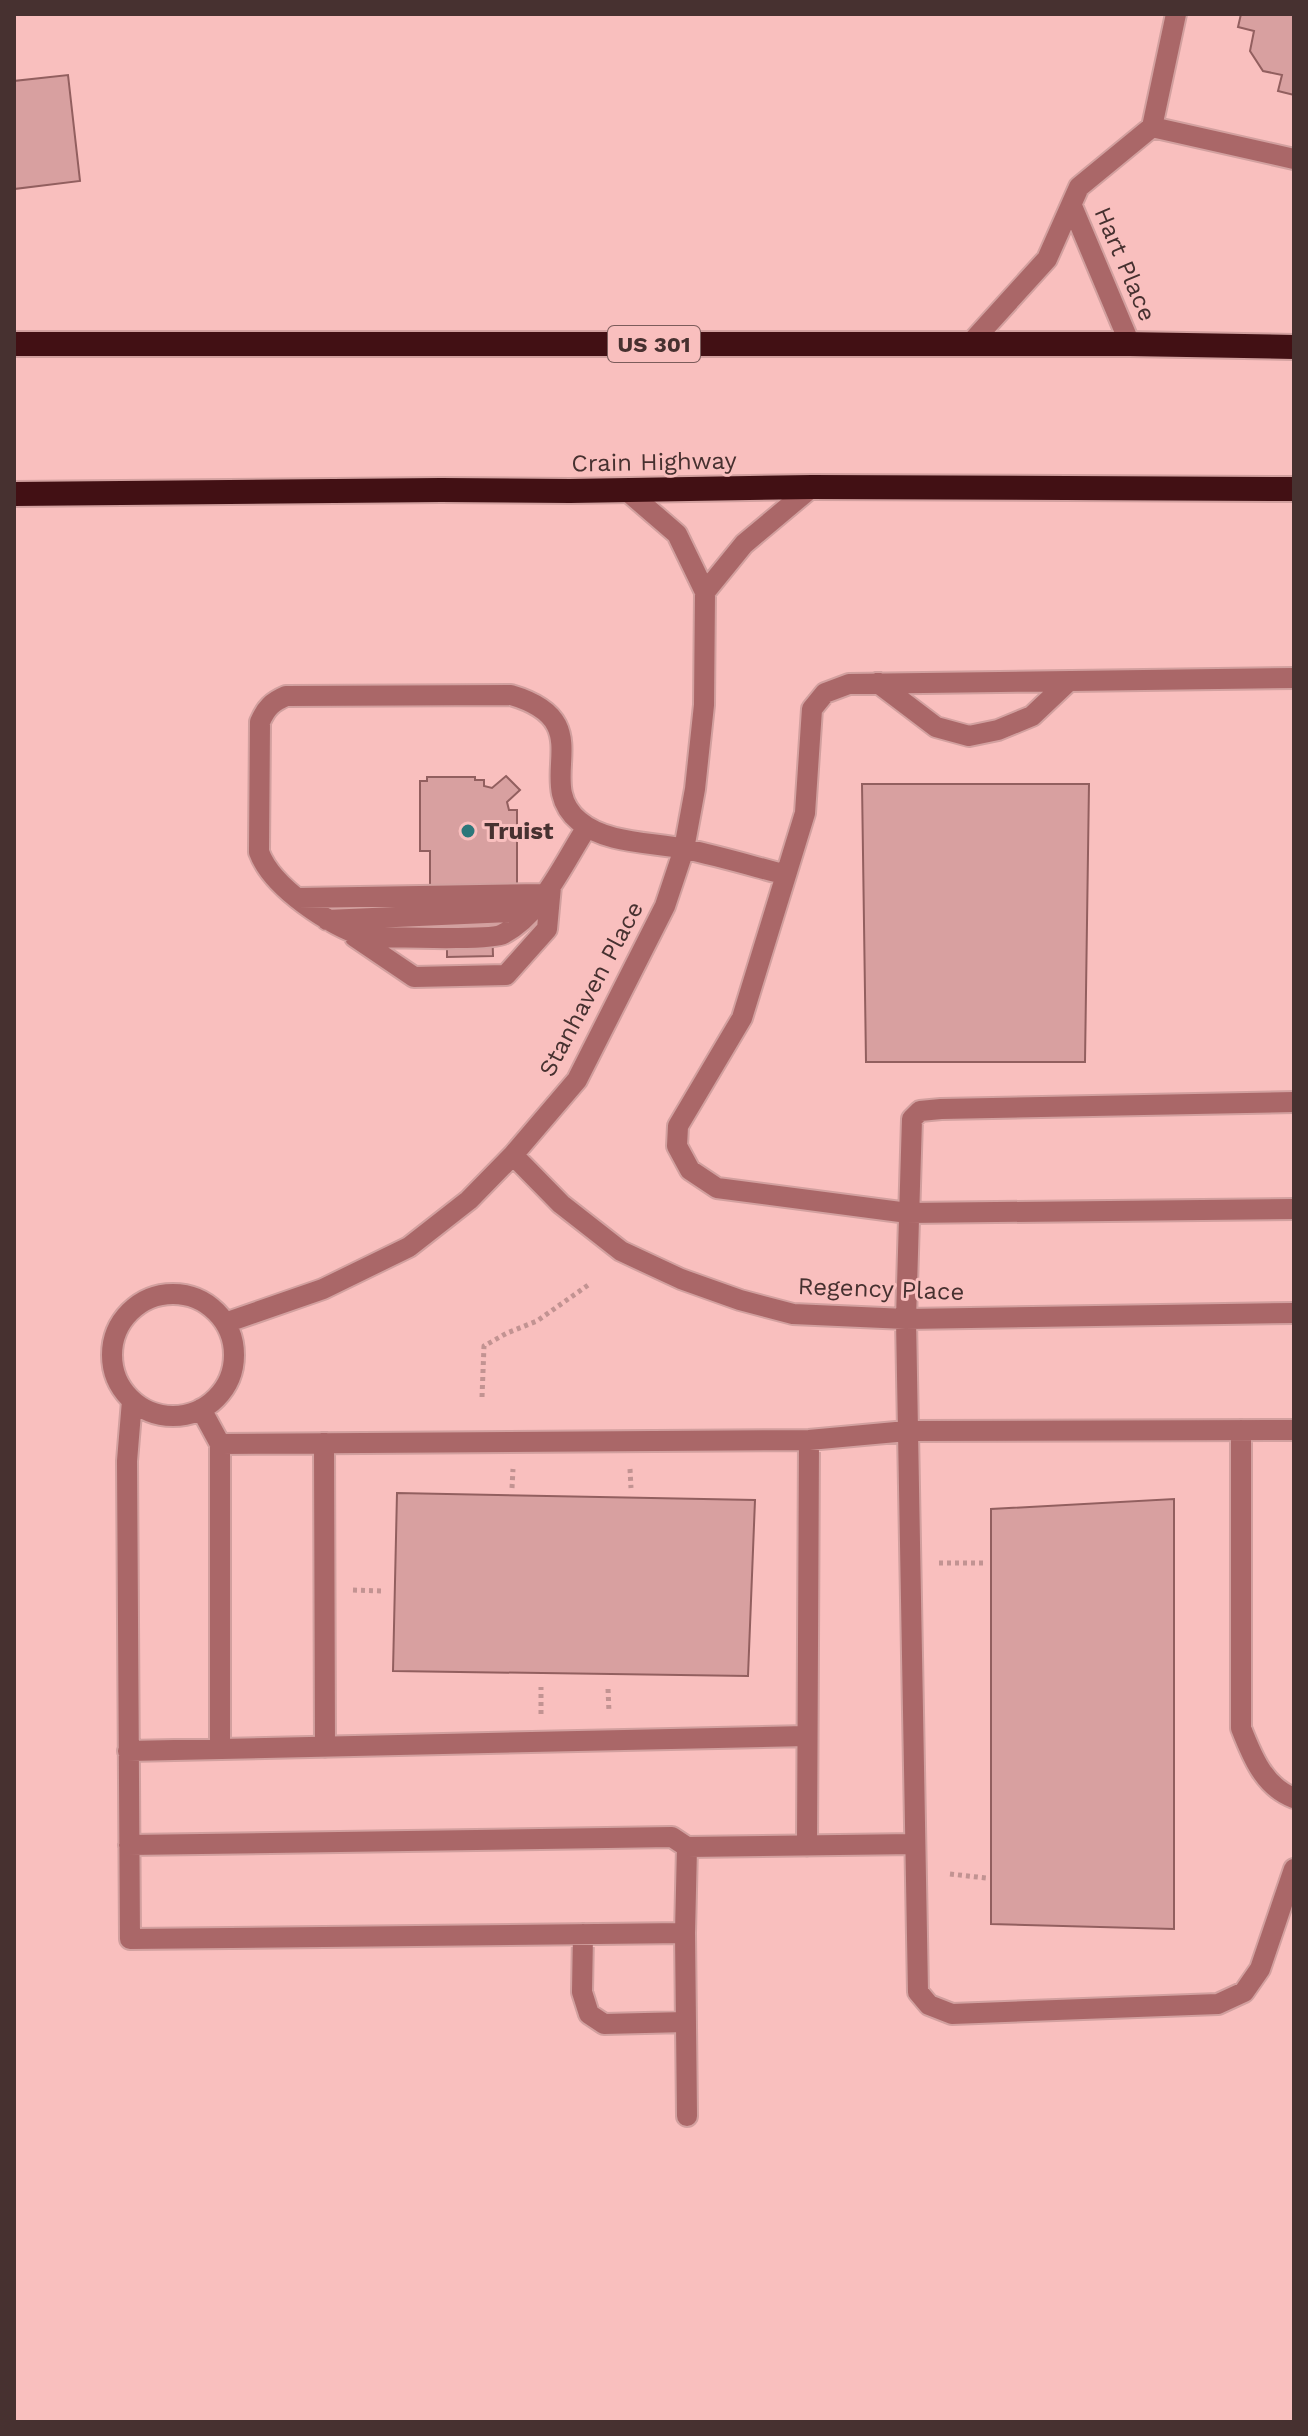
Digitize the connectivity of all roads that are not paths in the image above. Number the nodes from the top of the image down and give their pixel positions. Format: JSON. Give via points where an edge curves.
{"nodes":[{"id":1,"x":1176,"y":14,"type":"edge"},
{"id":2,"x":1152,"y":127,"type":"junction"},
{"id":3,"x":1294,"y":159,"type":"edge"},
{"id":4,"x":1072,"y":206,"type":"junction"},
{"id":5,"x":14,"y":344,"type":"edge"},
{"id":6,"x":970,"y":344,"type":"junction"},
{"id":7,"x":1130,"y":344,"type":"junction"},
{"id":8,"x":1294,"y":347,"type":"edge"},
{"id":9,"x":812,"y":487,"type":"junction"},
{"id":10,"x":1294,"y":489,"type":"edge"},
{"id":11,"x":626,"y":490,"type":"junction"},
{"id":12,"x":14,"y":494,"type":"edge"},
{"id":13,"x":705,"y":592,"type":"junction"},
{"id":14,"x":1294,"y":678,"type":"edge"},
{"id":15,"x":1069,"y":681,"type":"junction"},
{"id":16,"x":878,"y":683,"type":"junction"},
{"id":17,"x":587,"y":827,"type":"junction"},
{"id":18,"x":684,"y":849,"type":"junction"},
{"id":19,"x":786,"y":875,"type":"junction"},
{"id":20,"x":548,"y":888,"type":"junction"},
{"id":21,"x":299,"y":898,"type":"junction"},
{"id":22,"x":336,"y":925,"type":"junction"},
{"id":23,"x":1294,"y":1102,"type":"edge"},
{"id":24,"x":513,"y":1155,"type":"junction"},
{"id":25,"x":1294,"y":1209,"type":"edge"},
{"id":26,"x":908,"y":1213,"type":"junction"},
{"id":27,"x":1294,"y":1313,"type":"edge"},
{"id":28,"x":906,"y":1319,"type":"junction"},
{"id":29,"x":225,"y":1323,"type":"junction"},
{"id":30,"x":132,"y":1401,"type":"junction"},
{"id":31,"x":201,"y":1409,"type":"junction"},
{"id":32,"x":1241,"y":1430,"type":"junction"},
{"id":33,"x":1294,"y":1430,"type":"edge"},
{"id":34,"x":907,"y":1431,"type":"junction"},
{"id":35,"x":809,"y":1440,"type":"junction"},
{"id":36,"x":324,"y":1443,"type":"junction"},
{"id":37,"x":220,"y":1444,"type":"junction"},
{"id":38,"x":807,"y":1736,"type":"junction"},
{"id":39,"x":325,"y":1747,"type":"junction"},
{"id":40,"x":220,"y":1749,"type":"junction"},
{"id":41,"x":128,"y":1751,"type":"junction"},
{"id":42,"x":1294,"y":1798,"type":"edge"},
{"id":43,"x":915,"y":1844,"type":"junction"},
{"id":44,"x":129,"y":1845,"type":"junction"},
{"id":45,"x":807,"y":1846,"type":"junction"},
{"id":46,"x":687,"y":1847,"type":"junction"},
{"id":47,"x":1294,"y":1869,"type":"edge"},
{"id":48,"x":685,"y":1933,"type":"junction"},
{"id":49,"x":583,"y":1934,"type":"junction"},
{"id":50,"x":686,"y":2022,"type":"junction"},
{"id":51,"x":687,"y":2116,"type":"dead end"}],
"edges":[{"from":1,"to":2,"type":"street"},
{"from":2,"to":3,"type":"street"},
{"from":2,"to":4,"type":"street","name":"Hart Place","via":[[1079,187]]},
{"from":4,"to":6,"type":"street","name":"Hart Place","via":[[1047,259]]},
{"from":4,"to":7,"type":"street","name":"Hart Place"},
{"from":5,"to":6,"type":"highway","number":"US 301"},
{"from":6,"to":7,"type":"highway","number":"US 301"},
{"from":7,"to":8,"type":"highway","number":"US 301"},
{"from":9,"to":10,"type":"highway","name":"Crain Highway"},
{"from":9,"to":11,"type":"highway","name":"Crain Highway"},
{"from":9,"to":13,"type":"street","via":[[744,544]]},
{"from":11,"to":12,"type":"highway","name":"Crain Highway"},
{"from":11,"to":13,"type":"street","name":"Stanhaven Place","via":[[677,534]]},
{"from":13,"to":18,"type":"street","name":"Stanhaven Place","via":[[704,705]]},
{"from":14,"to":15,"type":"street"},
{"from":15,"to":16,"type":"street"},
{"from":15,"to":16,"type":"street","via":[[1032,716],[969,736],[936,727]]},
{"from":16,"to":19,"type":"street","via":[[849,684],[825,693],[812,709],[805,813]]},
{"from":17,"to":18,"type":"street"},
{"from":17,"to":20,"type":"street"},
{"from":17,"to":21,"type":"street","via":[[563,797],[562,731],[529,701],[511,695],[286,696],[265,709],[260,722],[259,852],[271,875]]},
{"from":18,"to":19,"type":"street"},
{"from":18,"to":24,"type":"street","name":"Stanhaven Place","via":[[665,906],[577,1080]]},
{"from":19,"to":26,"type":"street","via":[[742,1018],[678,1126],[677,1146],[690,1170],[717,1188]]},
{"from":20,"to":21,"type":"street"},
{"from":20,"to":22,"type":"street","via":[[531,911]]},
{"from":20,"to":22,"type":"street","via":[[547,929],[506,975],[414,977]]},
{"from":21,"to":22,"type":"street"},
{"from":23,"to":26,"type":"street","via":[[920,1111],[912,1119]]},
{"from":24,"to":28,"type":"street","name":"Regency Place","via":[[561,1204],[621,1251],[681,1279],[793,1314]]},
{"from":24,"to":29,"type":"street","name":"Stanhaven Place","via":[[469,1200],[409,1247],[323,1289]]},
{"from":25,"to":26,"type":"street"},
{"from":26,"to":28,"type":"street"},
{"from":27,"to":28,"type":"street","name":"Regency Place"},
{"from":28,"to":34,"type":"street"},
{"from":29,"to":30,"type":"street","via":[[211,1307],[183,1295],[152,1297],[134,1308],[113,1343],[116,1374]]},
{"from":29,"to":31,"type":"street","via":[[234,1361],[217,1397]]},
{"from":30,"to":31,"type":"street","via":[[166,1415]]},
{"from":30,"to":41,"type":"street","via":[[127,1461]]},
{"from":31,"to":37,"type":"street"},
{"from":32,"to":33,"type":"street"},
{"from":32,"to":34,"type":"street"},
{"from":32,"to":42,"type":"street","via":[[1241,1728],[1255,1765],[1283,1794]]},
{"from":34,"to":35,"type":"street"},
{"from":34,"to":43,"type":"street"},
{"from":35,"to":36,"type":"street"},
{"from":35,"to":38,"type":"street"},
{"from":36,"to":37,"type":"street"},
{"from":36,"to":39,"type":"street"},
{"from":37,"to":40,"type":"street"},
{"from":38,"to":39,"type":"street"},
{"from":38,"to":45,"type":"street"},
{"from":39,"to":40,"type":"street"},
{"from":40,"to":41,"type":"street"},
{"from":41,"to":44,"type":"street"},
{"from":43,"to":45,"type":"street"},
{"from":43,"to":47,"type":"street","via":[[918,1992],[929,2005],[952,2014],[1218,2004],[1244,1992],[1260,1969]]},
{"from":44,"to":46,"type":"street","via":[[672,1837]]},
{"from":44,"to":49,"type":"street","via":[[130,1939]]},
{"from":45,"to":46,"type":"street"},
{"from":46,"to":48,"type":"street"},
{"from":48,"to":49,"type":"street"},
{"from":48,"to":50,"type":"street"},
{"from":49,"to":50,"type":"street","via":[[582,1992],[589,2014],[604,2024]]},
{"from":50,"to":51,"type":"street"}]}
